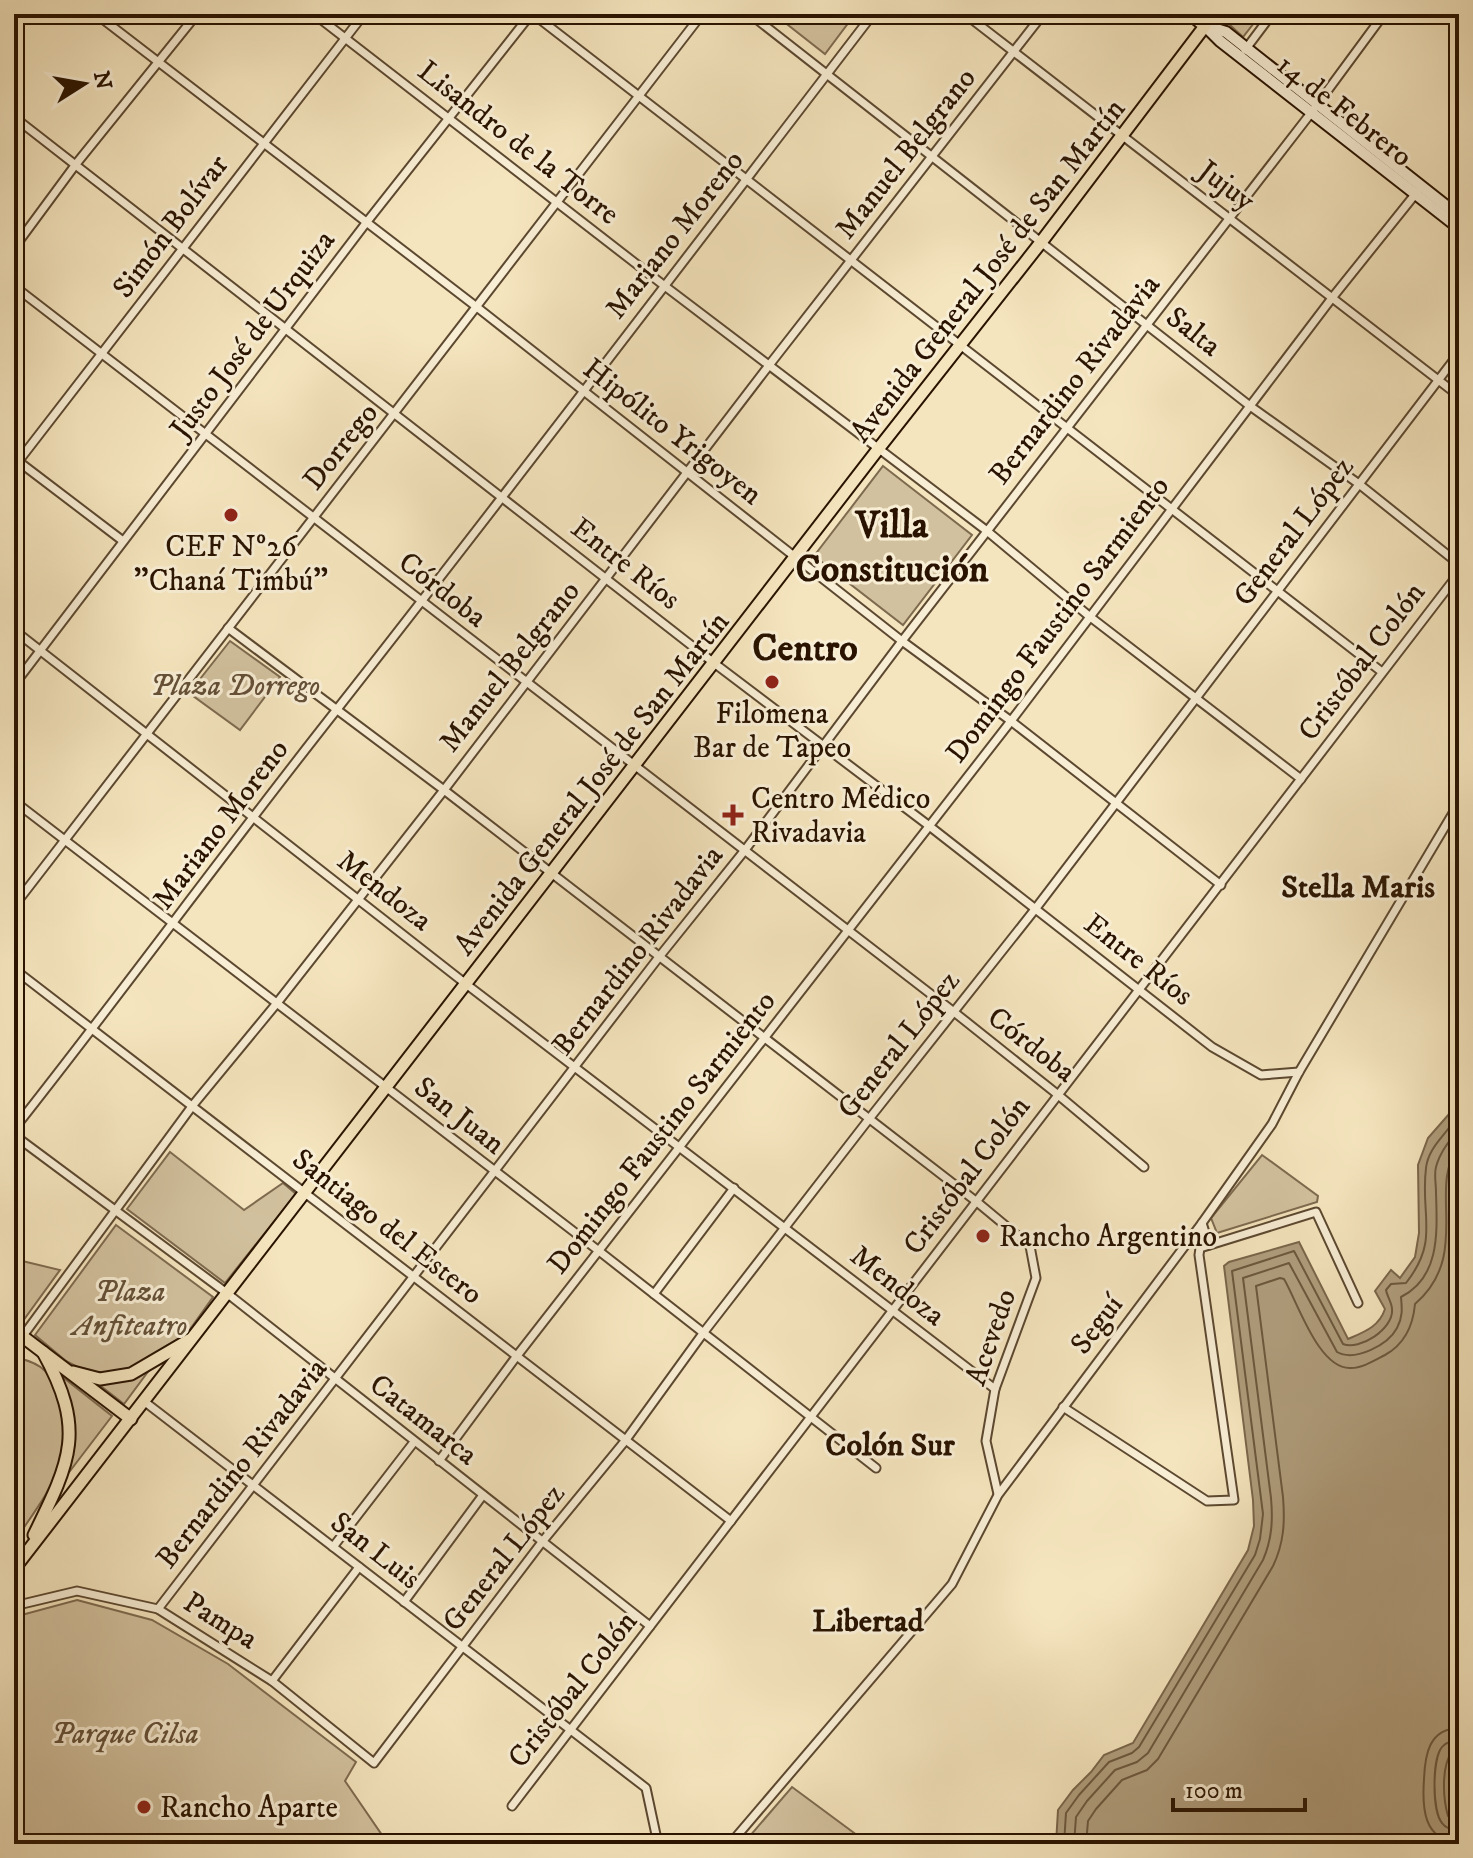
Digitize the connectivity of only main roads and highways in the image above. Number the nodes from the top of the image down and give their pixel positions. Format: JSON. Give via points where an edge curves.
{"nodes":[{"id":1,"x":24,"y":14,"type":"edge"},
{"id":2,"x":1190,"y":14,"type":"edge"},
{"id":3,"x":1205,"y":26,"type":"junction"},
{"id":4,"x":14,"y":27,"type":"edge"},
{"id":5,"x":1314,"y":110,"type":"junction"},
{"id":6,"x":1418,"y":191,"type":"junction"},
{"id":7,"x":1459,"y":216,"type":"edge"},
{"id":8,"x":1459,"y":228,"type":"edge"},
{"id":9,"x":18,"y":1334,"type":"edge"},
{"id":10,"x":197,"y":1336,"type":"junction"},
{"id":11,"x":43,"y":1352,"type":"junction"},
{"id":12,"x":67,"y":1370,"type":"junction"},
{"id":13,"x":131,"y":1419,"type":"junction"},
{"id":14,"x":22,"y":1558,"type":"junction"},
{"id":15,"x":14,"y":1569,"type":"edge"}],
"edges":[{"from":1,"to":4,"type":"main road"},
{"from":2,"to":3,"type":"main road","name":"14 de Febrero"},
{"from":3,"to":5,"type":"main road","name":"14 de Febrero"},
{"from":3,"to":5,"type":"main road","name":"14 de Febrero","via":[[1226,32]]},
{"from":3,"to":10,"type":"main road","name":"Avenida General José de San Martín"},
{"from":5,"to":6,"type":"main road","name":"14 de Febrero"},
{"from":6,"to":7,"type":"main road","name":"14 de Febrero"},
{"from":6,"to":8,"type":"main road","name":"14 de Febrero"},
{"from":9,"to":11,"type":"main road"},
{"from":10,"to":12,"type":"main road","via":[[131,1374],[100,1379]]},
{"from":10,"to":13,"type":"main road","name":"Avenida General José de San Martín"},
{"from":11,"to":12,"type":"main road"},
{"from":11,"to":14,"type":"main road","via":[[68,1407],[71,1433],[62,1479]]},
{"from":12,"to":13,"type":"main road"},
{"from":13,"to":14,"type":"main road","name":"Avenida General José de San Martín"},
{"from":14,"to":15,"type":"main road","name":"Avenida General José de San Martín"}]}
